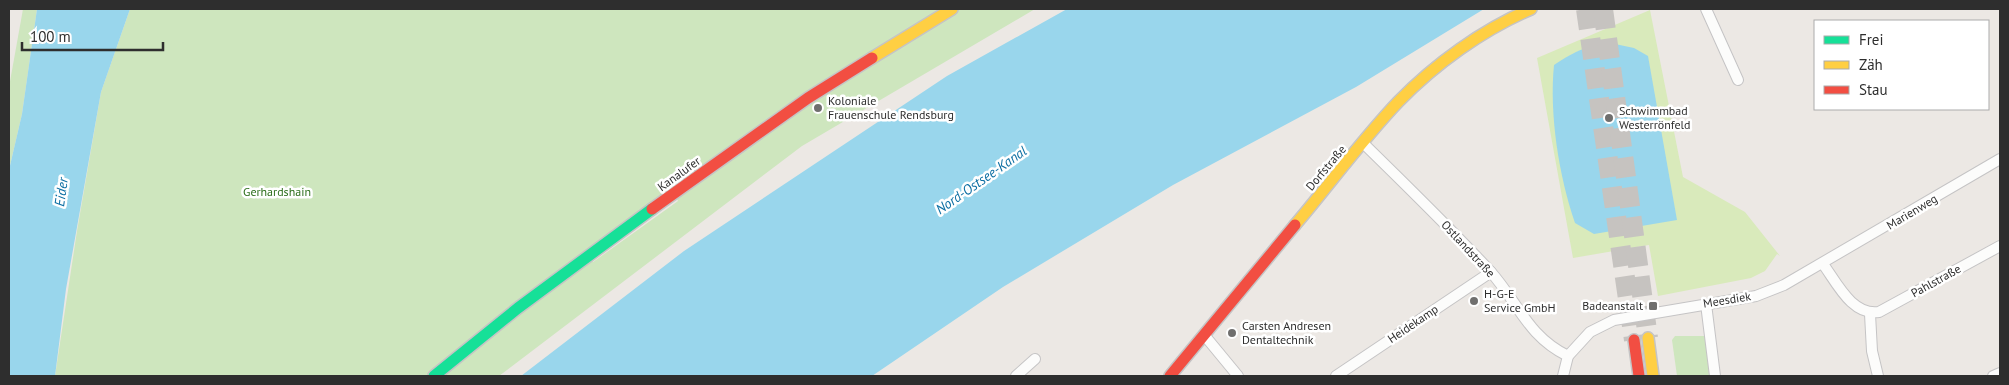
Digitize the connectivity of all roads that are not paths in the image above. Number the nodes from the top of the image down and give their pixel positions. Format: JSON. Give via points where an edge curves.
{"nodes":[{"id":1,"x":952,"y":9,"type":"edge"},
{"id":2,"x":1531,"y":9,"type":"edge"},
{"id":3,"x":1706,"y":9,"type":"edge"},
{"id":4,"x":1738,"y":80,"type":"dead end"},
{"id":5,"x":1364,"y":144,"type":"junction"},
{"id":6,"x":2000,"y":159,"type":"edge"},
{"id":7,"x":2000,"y":246,"type":"edge"},
{"id":8,"x":1823,"y":264,"type":"junction"},
{"id":9,"x":1491,"y":272,"type":"junction"},
{"id":10,"x":1706,"y":304,"type":"junction"},
{"id":11,"x":1870,"y":314,"type":"junction"},
{"id":12,"x":1205,"y":336,"type":"junction"},
{"id":13,"x":1648,"y":338,"type":"tunnel mouth"},
{"id":14,"x":1634,"y":340,"type":"tunnel mouth"},
{"id":15,"x":1568,"y":356,"type":"junction"},
{"id":16,"x":1035,"y":359,"type":"dead end"},
{"id":17,"x":2000,"y":373,"type":"edge"},
{"id":18,"x":434,"y":376,"type":"edge"},
{"id":19,"x":1016,"y":376,"type":"edge"},
{"id":20,"x":1170,"y":376,"type":"edge"},
{"id":21,"x":1238,"y":376,"type":"edge"},
{"id":22,"x":1336,"y":376,"type":"edge"},
{"id":23,"x":1563,"y":376,"type":"edge"},
{"id":24,"x":1639,"y":376,"type":"edge"},
{"id":25,"x":1654,"y":376,"type":"edge"},
{"id":26,"x":1716,"y":376,"type":"edge"},
{"id":27,"x":1878,"y":376,"type":"edge"},
{"id":28,"x":1993,"y":376,"type":"edge"}],
"edges":[{"from":1,"to":18,"type":"main road","name":"Kanalufer","via":[[800,104],[588,255]]},
{"from":2,"to":5,"type":"main road","name":"Dorfstraße","via":[[1506,20],[1445,60],[1389,111]]},
{"from":3,"to":4,"type":"street"},
{"from":5,"to":9,"type":"street","name":"Ostlandstraße"},
{"from":5,"to":12,"type":"main road","name":"Dorfstraße"},
{"from":6,"to":8,"type":"street","name":"Marienweg"},
{"from":7,"to":11,"type":"street","name":"Pahlstraße"},
{"from":8,"to":10,"type":"street","name":"Meesdiek","via":[[1763,293]]},
{"from":8,"to":11,"type":"street","via":[[1858,309]]},
{"from":9,"to":15,"type":"street","name":"Ostlandstraße","via":[[1531,327],[1550,347]]},
{"from":9,"to":22,"type":"street","name":"Heidekamp"},
{"from":10,"to":15,"type":"street","name":"Meesdiek","via":[[1614,320],[1590,332]]},
{"from":10,"to":26,"type":"street"},
{"from":11,"to":27,"type":"street","via":[[1872,351]]},
{"from":12,"to":20,"type":"main road","name":"Dorfstraße"},
{"from":12,"to":21,"type":"street"},
{"from":13,"to":25,"type":"main road"},
{"from":14,"to":24,"type":"main road"},
{"from":15,"to":23,"type":"street"},
{"from":16,"to":19,"type":"street"},
{"from":17,"to":28,"type":"street"}]}
